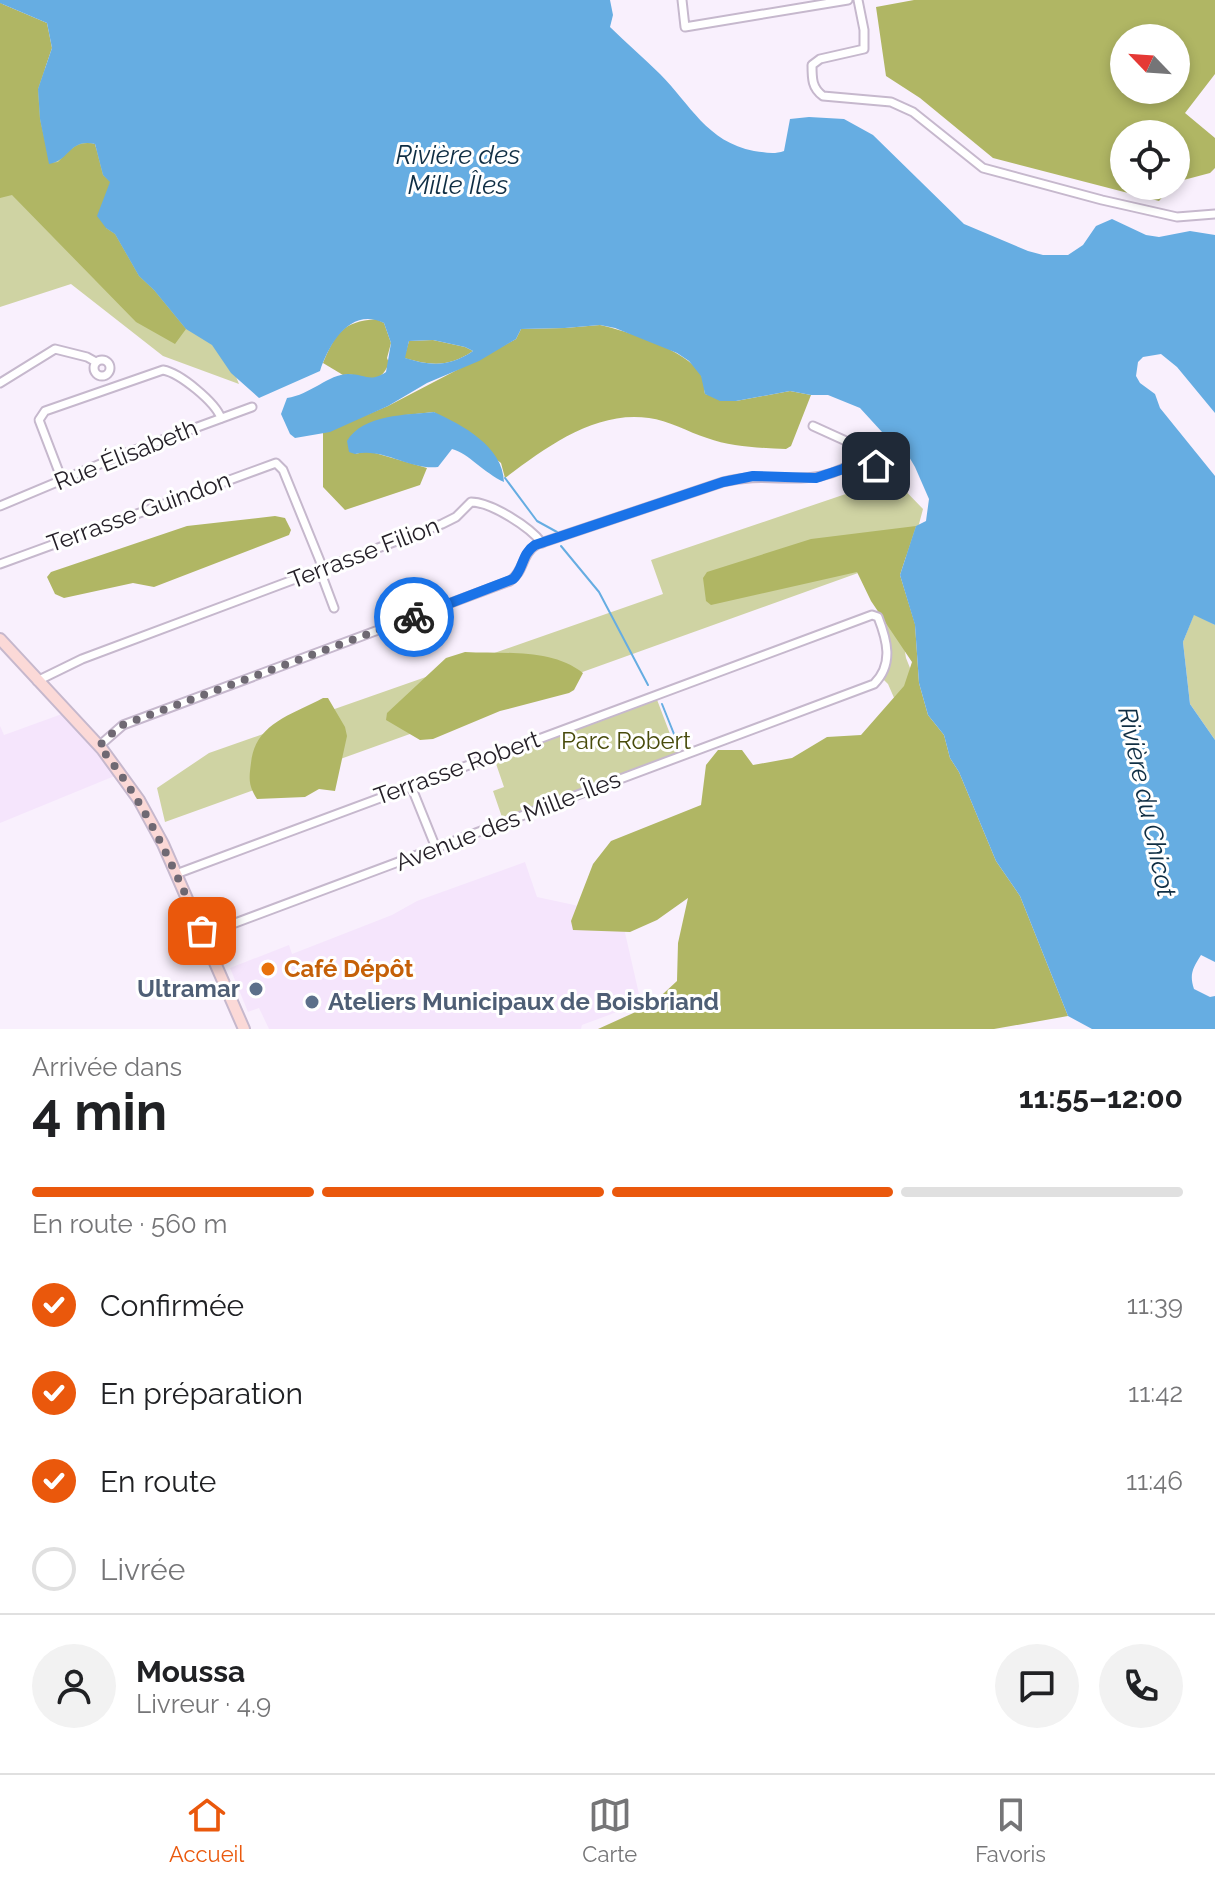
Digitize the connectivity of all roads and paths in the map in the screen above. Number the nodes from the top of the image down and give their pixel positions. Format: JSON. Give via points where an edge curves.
{"nodes":[{"id":1,"x":682,"y":0,"type":"edge"},
{"id":2,"x":848,"y":0,"type":"edge"},
{"id":3,"x":858,"y":0,"type":"edge"},
{"id":4,"x":1215,"y":214,"type":"edge"},
{"id":5,"x":96,"y":362,"type":"dead end"},
{"id":6,"x":0,"y":383,"type":"edge"},
{"id":7,"x":252,"y":407,"type":"dead end"},
{"id":8,"x":221,"y":418,"type":"junction"},
{"id":9,"x":813,"y":426,"type":"dead end"},
{"id":10,"x":864,"y":455,"type":"junction"},
{"id":11,"x":886,"y":475,"type":"dead end"},
{"id":12,"x":62,"y":480,"type":"junction"},
{"id":13,"x":0,"y":506,"type":"edge"},
{"id":14,"x":542,"y":543,"type":"junction"},
{"id":15,"x":0,"y":564,"type":"edge"},
{"id":16,"x":321,"y":570,"type":"junction"},
{"id":17,"x":334,"y":608,"type":"dead end"},
{"id":18,"x":874,"y":614,"type":"joint"},
{"id":19,"x":0,"y":639,"type":"edge"},
{"id":20,"x":37,"y":681,"type":"junction"},
{"id":21,"x":99,"y":746,"type":"junction"},
{"id":22,"x":411,"y":786,"type":"junction"},
{"id":23,"x":436,"y":848,"type":"junction"},
{"id":24,"x":176,"y":874,"type":"junction"},
{"id":25,"x":203,"y":935,"type":"junction"},
{"id":26,"x":244,"y":1029,"type":"edge"}],
"edges":[{"from":1,"to":2,"type":"street","via":[[685,27]]},
{"from":3,"to":4,"type":"street","via":[[864,49],[812,65],[816,91],[823,96],[891,102],[913,112],[983,168],[1177,217]]},
{"from":5,"to":6,"type":"street","via":[[55,349]]},
{"from":7,"to":8,"type":"street","name":"Rue Élisabeth"},
{"from":8,"to":12,"type":"street","name":"Rue Élisabeth"},
{"from":8,"to":12,"type":"street","via":[[181,378],[161,370],[45,411],[39,416]]},
{"from":9,"to":10,"type":"street"},
{"from":10,"to":11,"type":"street"},
{"from":10,"to":14,"type":"street","via":[[816,478],[753,476],[723,482]]},
{"from":12,"to":13,"type":"street","name":"Rue Élisabeth"},
{"from":14,"to":16,"type":"street","name":"Terrasse Filion","via":[[502,513],[471,502],[442,524]]},
{"from":14,"to":21,"type":"street","via":[[526,553],[518,574],[507,582],[120,726]]},
{"from":15,"to":16,"type":"street","name":"Terrasse Guindon","via":[[279,464]]},
{"from":16,"to":17,"type":"street"},
{"from":16,"to":20,"type":"street","name":"Terrasse Filion","via":[[72,663]]},
{"from":18,"to":22,"type":"street","name":"Terrasse Robert"},
{"from":18,"to":23,"type":"street","name":"Avenue des Mille-Îles","via":[[889,653],[874,684]]},
{"from":19,"to":20,"type":"main road"},
{"from":20,"to":21,"type":"main road"},
{"from":21,"to":24,"type":"main road","via":[[139,800]]},
{"from":22,"to":23,"type":"street"},
{"from":22,"to":24,"type":"street","name":"Terrasse Robert"},
{"from":23,"to":25,"type":"street","name":"Avenue des Mille-Îles"},
{"from":24,"to":25,"type":"main road"},
{"from":25,"to":26,"type":"main road"}]}
